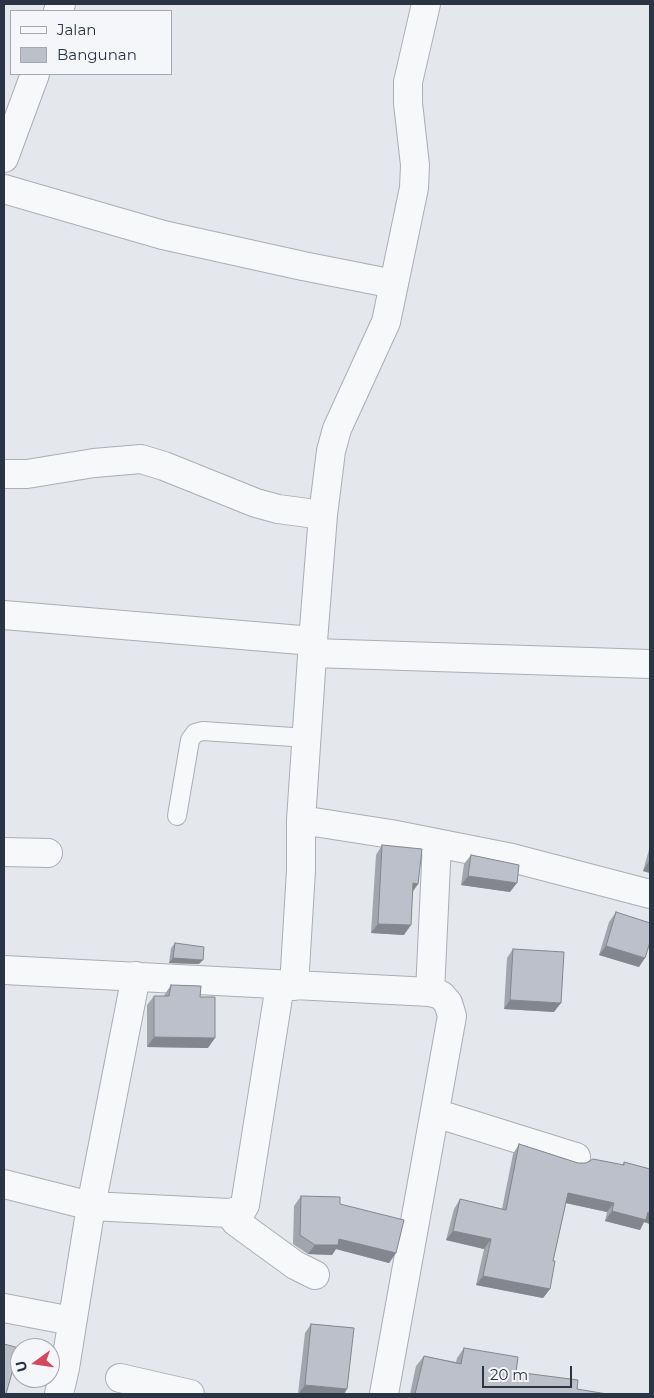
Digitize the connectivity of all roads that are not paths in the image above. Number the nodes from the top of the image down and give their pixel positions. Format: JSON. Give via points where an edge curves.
{"nodes":[{"id":1,"x":426,"y":4,"type":"edge"},
{"id":2,"x":35,"y":75,"type":"edge"},
{"id":3,"x":4,"y":158,"type":"edge"},
{"id":4,"x":4,"y":189,"type":"edge"},
{"id":5,"x":394,"y":284,"type":"junction"},
{"id":6,"x":4,"y":476,"type":"edge"},
{"id":7,"x":323,"y":516,"type":"junction"},
{"id":8,"x":4,"y":615,"type":"edge"},
{"id":9,"x":313,"y":647,"type":"junction"},
{"id":10,"x":650,"y":664,"type":"edge"},
{"id":11,"x":307,"y":738,"type":"junction"},
{"id":12,"x":177,"y":816,"type":"dead end"},
{"id":13,"x":301,"y":820,"type":"junction"},
{"id":14,"x":437,"y":843,"type":"junction"},
{"id":15,"x":4,"y":852,"type":"edge"},
{"id":16,"x":48,"y":854,"type":"dead end"},
{"id":17,"x":650,"y":894,"type":"edge"},
{"id":18,"x":4,"y":970,"type":"edge"},
{"id":19,"x":136,"y":976,"type":"junction"},
{"id":20,"x":287,"y":985,"type":"junction"},
{"id":21,"x":430,"y":992,"type":"junction"},
{"id":22,"x":435,"y":1113,"type":"junction"},
{"id":23,"x":576,"y":1157,"type":"dead end"},
{"id":24,"x":4,"y":1184,"type":"edge"},
{"id":25,"x":91,"y":1206,"type":"junction"},
{"id":26,"x":229,"y":1213,"type":"junction"},
{"id":27,"x":315,"y":1275,"type":"dead end"},
{"id":28,"x":4,"y":1308,"type":"edge"},
{"id":29,"x":72,"y":1321,"type":"junction"},
{"id":30,"x":120,"y":1378,"type":"dead end"},
{"id":31,"x":59,"y":1394,"type":"edge"},
{"id":32,"x":190,"y":1394,"type":"edge"},
{"id":33,"x":384,"y":1394,"type":"edge"}],
"edges":[{"from":1,"to":5,"type":"street","via":[[408,82],[414,188]]},
{"from":2,"to":3,"type":"street"},
{"from":4,"to":5,"type":"street","via":[[163,235]]},
{"from":5,"to":7,"type":"street","via":[[386,322],[337,429]]},
{"from":6,"to":7,"type":"street","via":[[140,458],[256,503]]},
{"from":7,"to":9,"type":"street"},
{"from":8,"to":9,"type":"street"},
{"from":9,"to":10,"type":"street"},
{"from":9,"to":11,"type":"street"},
{"from":11,"to":12,"type":"lane","via":[[195,733],[190,740]]},
{"from":11,"to":13,"type":"street"},
{"from":13,"to":14,"type":"street"},
{"from":13,"to":20,"type":"street","via":[[301,870]]},
{"from":14,"to":17,"type":"street","via":[[512,858]]},
{"from":14,"to":21,"type":"street"},
{"from":15,"to":16,"type":"street"},
{"from":18,"to":19,"type":"street"},
{"from":19,"to":20,"type":"street"},
{"from":19,"to":25,"type":"street"},
{"from":20,"to":21,"type":"street"},
{"from":20,"to":26,"type":"street","via":[[245,1205],[242,1210]]},
{"from":21,"to":22,"type":"street","via":[[441,995],[452,1016]]},
{"from":22,"to":23,"type":"street"},
{"from":22,"to":33,"type":"street"},
{"from":24,"to":25,"type":"street"},
{"from":25,"to":26,"type":"street"},
{"from":25,"to":29,"type":"street"},
{"from":26,"to":27,"type":"street","via":[[236,1222],[295,1265]]},
{"from":28,"to":29,"type":"street"},
{"from":29,"to":31,"type":"street"},
{"from":30,"to":32,"type":"street"}]}
